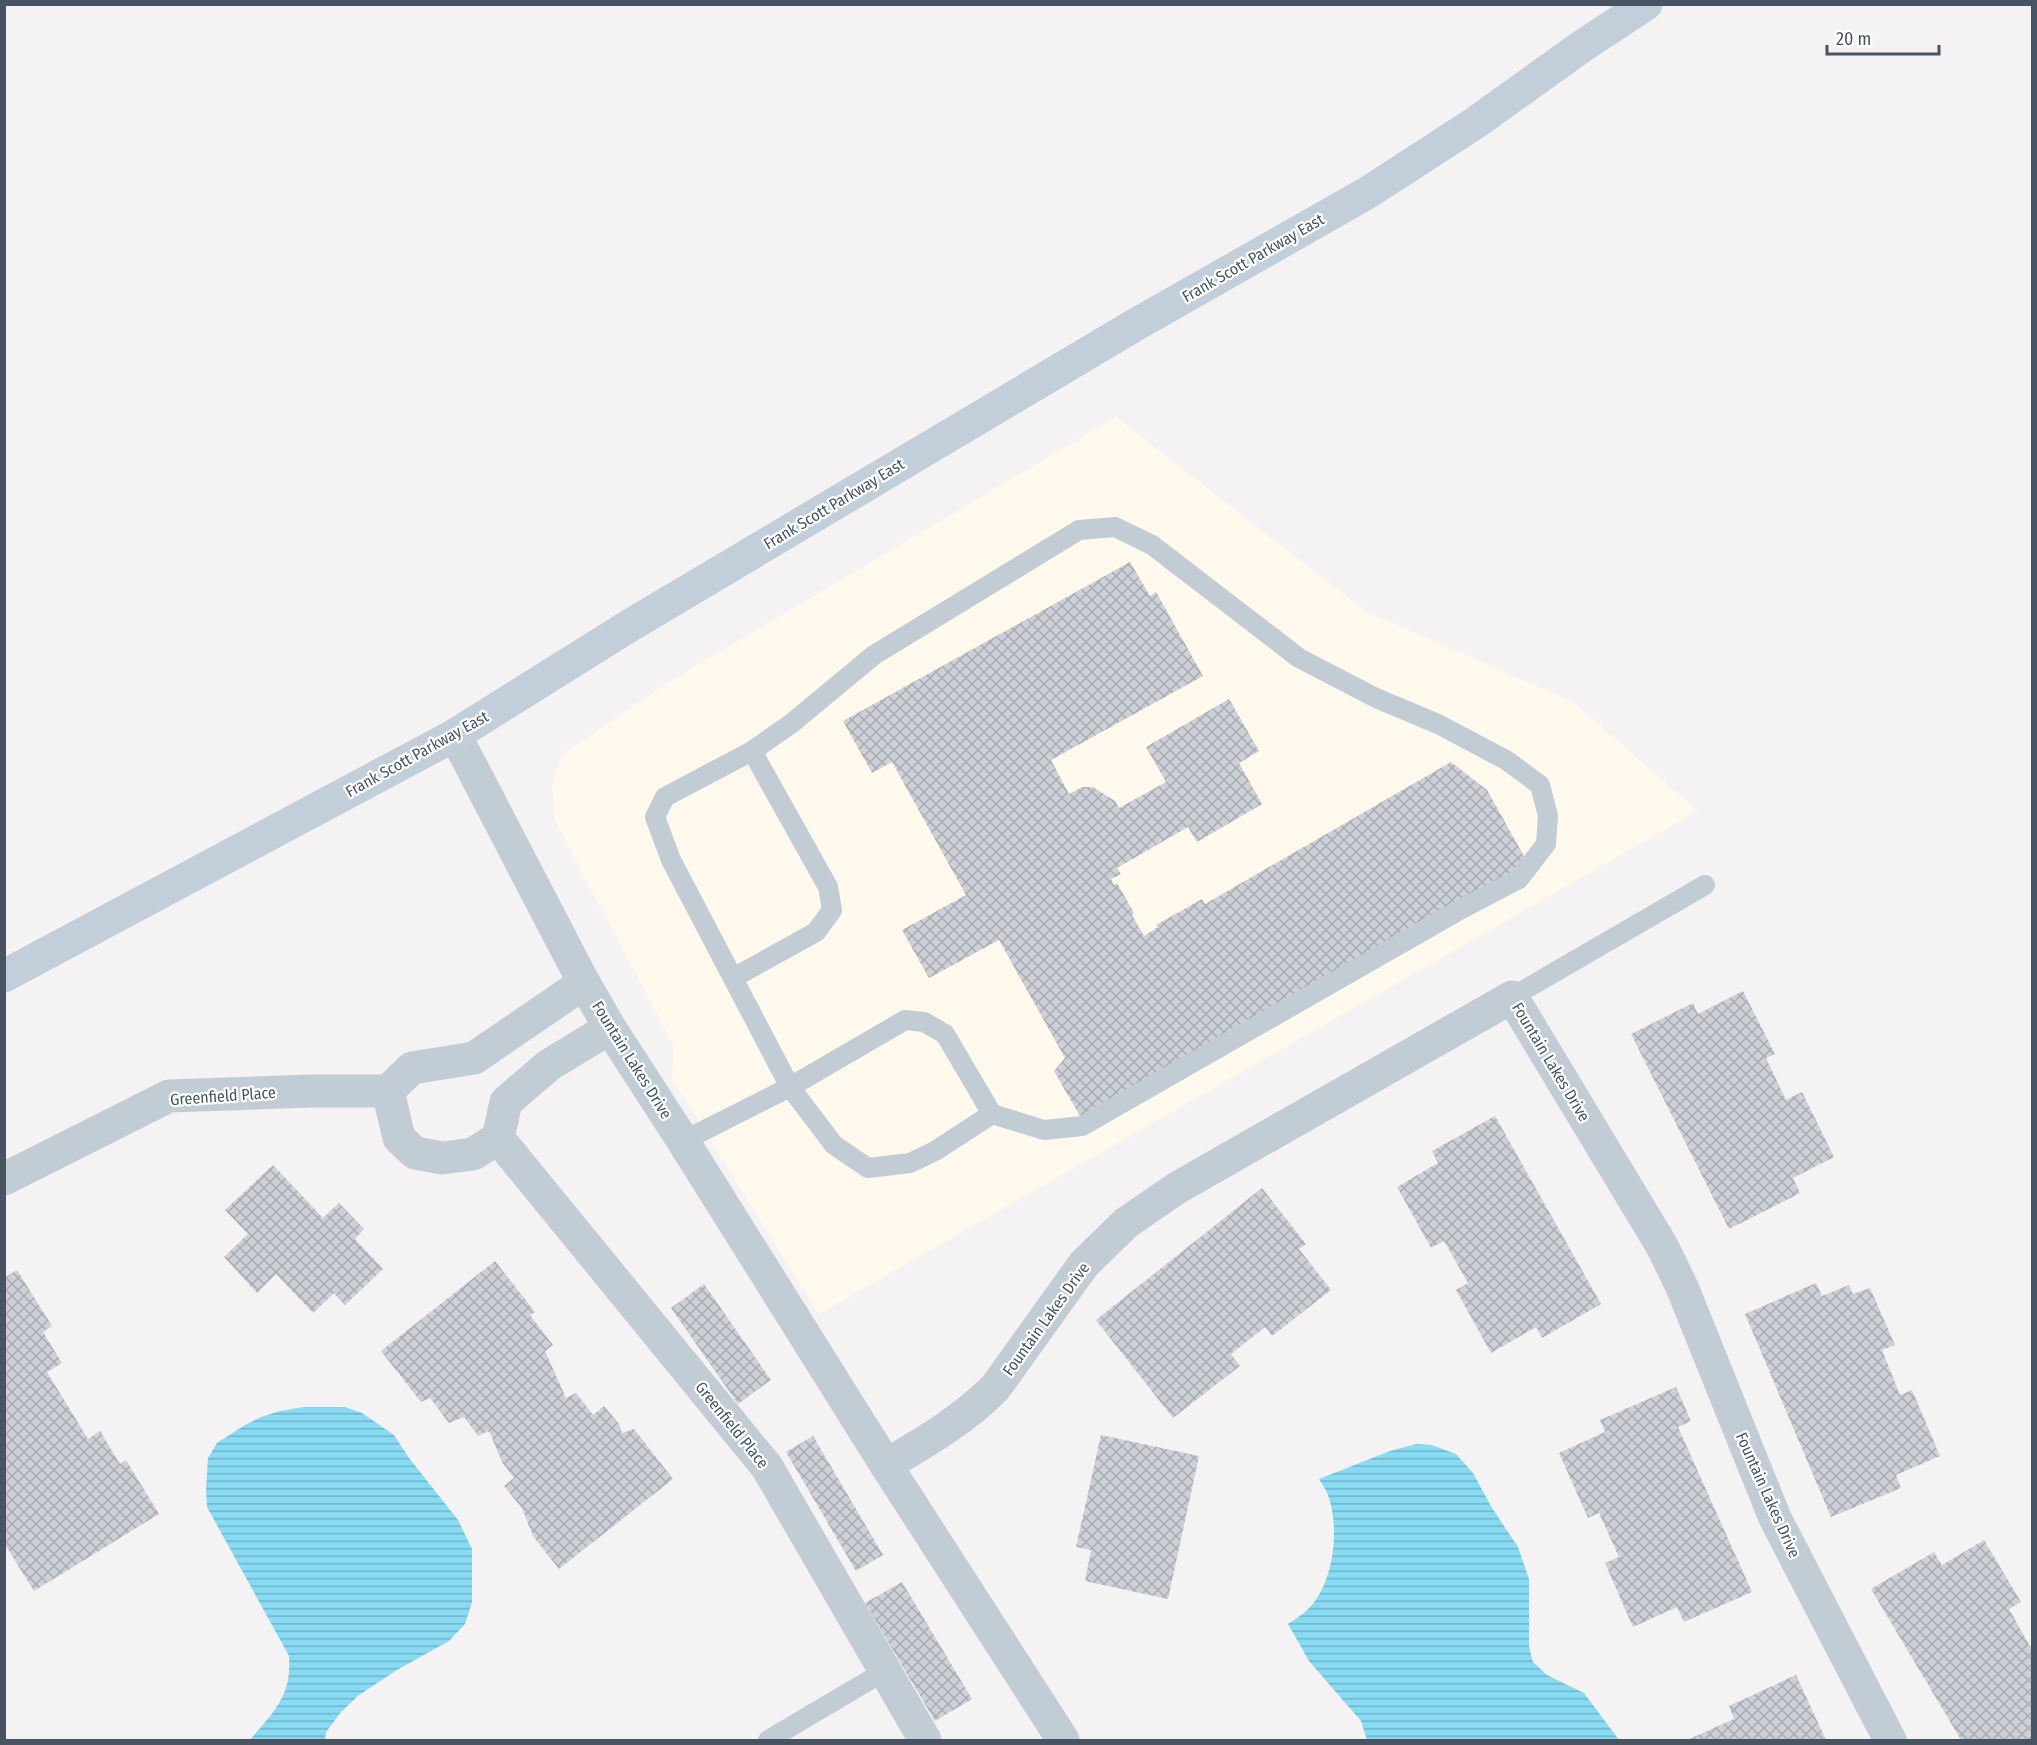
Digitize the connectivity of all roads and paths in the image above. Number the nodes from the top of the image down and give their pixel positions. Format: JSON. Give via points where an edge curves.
{"nodes":[{"id":1,"x":1646,"y":4,"type":"edge"},
{"id":2,"x":455,"y":735,"type":"junction"},
{"id":3,"x":752,"y":750,"type":"junction"},
{"id":4,"x":1706,"y":885,"type":"dead end"},
{"id":5,"x":4,"y":976,"type":"edge"},
{"id":6,"x":733,"y":978,"type":"junction"},
{"id":7,"x":584,"y":983,"type":"junction"},
{"id":8,"x":1512,"y":997,"type":"junction"},
{"id":9,"x":610,"y":1029,"type":"junction"},
{"id":10,"x":790,"y":1087,"type":"junction"},
{"id":11,"x":388,"y":1091,"type":"junction"},
{"id":12,"x":992,"y":1114,"type":"junction"},
{"id":13,"x":498,"y":1138,"type":"junction"},
{"id":14,"x":683,"y":1141,"type":"junction"},
{"id":15,"x":4,"y":1179,"type":"edge"},
{"id":16,"x":886,"y":1465,"type":"junction"},
{"id":17,"x":885,"y":1671,"type":"junction"},
{"id":18,"x":1049,"y":1736,"type":"edge"},
{"id":19,"x":768,"y":1740,"type":"edge"},
{"id":20,"x":925,"y":1740,"type":"edge"},
{"id":21,"x":1890,"y":1740,"type":"edge"}],
"edges":[{"from":1,"to":2,"type":"main road","name":"Frank Scott Parkway East","via":[[1367,193],[1135,325],[629,626]]},
{"from":2,"to":5,"type":"main road","name":"Frank Scott Parkway East"},
{"from":2,"to":7,"type":"street","name":"Fountain Lakes Drive"},
{"from":3,"to":6,"type":"lane","via":[[665,797],[655,817],[671,860]]},
{"from":3,"to":6,"type":"lane","via":[[828,887],[832,910],[816,932]]},
{"from":3,"to":12,"type":"lane","via":[[792,723],[874,655],[1079,530],[1115,527],[1152,545],[1299,658],[1448,729],[1506,760],[1540,785],[1548,816],[1546,844],[1519,879],[1082,1126],[1044,1130]]},
{"from":4,"to":8,"type":"lane"},
{"from":6,"to":10,"type":"lane"},
{"from":7,"to":9,"type":"street","name":"Fountain Lakes Drive"},
{"from":7,"to":11,"type":"street","via":[[474,1058],[412,1068]]},
{"from":8,"to":16,"type":"street","name":"Fountain Lakes Drive","via":[[1177,1188],[1126,1223],[1084,1264],[996,1388],[952,1426]]},
{"from":8,"to":21,"type":"street","name":"Fountain Lakes Drive","via":[[1662,1246],[1775,1518]]},
{"from":9,"to":13,"type":"street","via":[[549,1065],[506,1102]]},
{"from":9,"to":14,"type":"street","name":"Fountain Lakes Drive"},
{"from":10,"to":12,"type":"lane","via":[[834,1145],[868,1168],[910,1163]]},
{"from":10,"to":12,"type":"lane","via":[[905,1020],[924,1022],[945,1034]]},
{"from":10,"to":14,"type":"lane"},
{"from":11,"to":13,"type":"street","via":[[399,1138],[415,1153],[442,1158],[473,1154]]},
{"from":11,"to":15,"type":"street","name":"Greenfield Place","via":[[169,1096]]},
{"from":13,"to":17,"type":"street","name":"Greenfield Place","via":[[767,1467]]},
{"from":14,"to":16,"type":"street","name":"Fountain Lakes Drive"},
{"from":16,"to":18,"type":"street","name":"Fountain Lakes Drive"},
{"from":17,"to":19,"type":"lane"},
{"from":17,"to":20,"type":"street","name":"Greenfield Place"}]}
